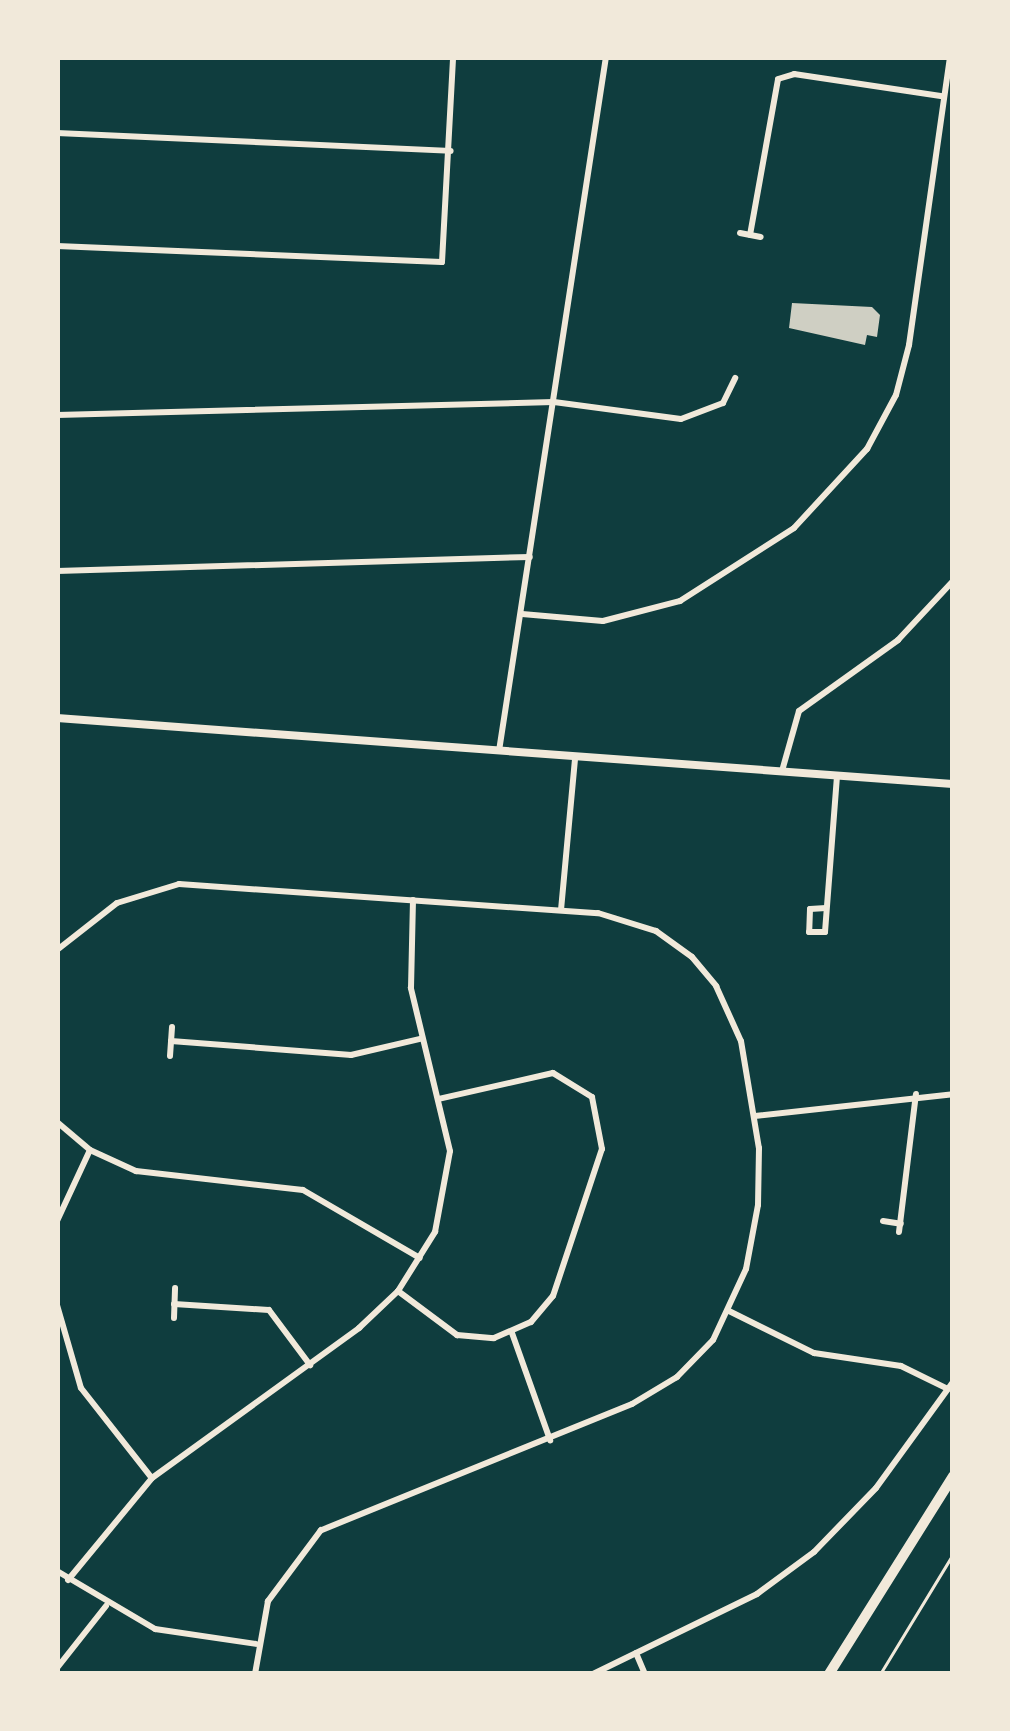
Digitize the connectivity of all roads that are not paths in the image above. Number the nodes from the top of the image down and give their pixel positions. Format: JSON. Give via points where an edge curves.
{"nodes":[{"id":1,"x":453,"y":57,"type":"edge"},
{"id":2,"x":605,"y":57,"type":"edge"},
{"id":3,"x":950,"y":57,"type":"edge"},
{"id":4,"x":944,"y":97,"type":"junction"},
{"id":5,"x":57,"y":134,"type":"edge"},
{"id":6,"x":451,"y":151,"type":"junction"},
{"id":7,"x":740,"y":233,"type":"dead end"},
{"id":8,"x":750,"y":235,"type":"junction"},
{"id":9,"x":761,"y":236,"type":"dead end"},
{"id":10,"x":57,"y":246,"type":"edge"},
{"id":11,"x":735,"y":378,"type":"dead end"},
{"id":12,"x":554,"y":402,"type":"junction"},
{"id":13,"x":57,"y":415,"type":"edge"},
{"id":14,"x":530,"y":557,"type":"junction"},
{"id":15,"x":57,"y":571,"type":"edge"},
{"id":16,"x":953,"y":581,"type":"edge"},
{"id":17,"x":521,"y":614,"type":"junction"},
{"id":18,"x":57,"y":718,"type":"edge"},
{"id":19,"x":499,"y":751,"type":"junction"},
{"id":20,"x":575,"y":758,"type":"junction"},
{"id":21,"x":782,"y":771,"type":"junction"},
{"id":22,"x":837,"y":776,"type":"junction"},
{"id":23,"x":953,"y":784,"type":"edge"},
{"id":24,"x":413,"y":900,"type":"junction"},
{"id":25,"x":826,"y":908,"type":"junction"},
{"id":26,"x":561,"y":910,"type":"junction"},
{"id":27,"x":57,"y":950,"type":"edge"},
{"id":28,"x":172,"y":1027,"type":"dead end"},
{"id":29,"x":420,"y":1039,"type":"junction"},
{"id":30,"x":171,"y":1041,"type":"junction"},
{"id":31,"x":170,"y":1056,"type":"dead end"},
{"id":32,"x":916,"y":1094,"type":"junction"},
{"id":33,"x":953,"y":1094,"type":"edge"},
{"id":34,"x":439,"y":1099,"type":"junction"},
{"id":35,"x":755,"y":1116,"type":"junction"},
{"id":36,"x":57,"y":1122,"type":"edge"},
{"id":37,"x":90,"y":1150,"type":"junction"},
{"id":38,"x":57,"y":1221,"type":"edge"},
{"id":39,"x":883,"y":1221,"type":"dead end"},
{"id":40,"x":420,"y":1258,"type":"junction"},
{"id":41,"x":176,"y":1288,"type":"dead end"},
{"id":42,"x":398,"y":1291,"type":"junction"},
{"id":43,"x":175,"y":1304,"type":"junction"},
{"id":44,"x":57,"y":1305,"type":"edge"},
{"id":45,"x":729,"y":1311,"type":"junction"},
{"id":46,"x":174,"y":1318,"type":"dead end"},
{"id":47,"x":512,"y":1333,"type":"junction"},
{"id":48,"x":310,"y":1366,"type":"junction"},
{"id":49,"x":951,"y":1386,"type":"edge"},
{"id":50,"x":550,"y":1440,"type":"junction"},
{"id":51,"x":953,"y":1476,"type":"edge"},
{"id":52,"x":152,"y":1478,"type":"junction"},
{"id":53,"x":57,"y":1571,"type":"edge"},
{"id":54,"x":68,"y":1580,"type":"junction"},
{"id":55,"x":106,"y":1606,"type":"junction"},
{"id":56,"x":256,"y":1643,"type":"junction"},
{"id":57,"x":636,"y":1653,"type":"junction"},
{"id":58,"x":57,"y":1668,"type":"edge"},
{"id":59,"x":255,"y":1674,"type":"edge"},
{"id":60,"x":593,"y":1674,"type":"edge"},
{"id":61,"x":646,"y":1674,"type":"edge"},
{"id":62,"x":829,"y":1674,"type":"edge"}],
"edges":[{"from":1,"to":6,"type":"street"},
{"from":2,"to":12,"type":"street"},
{"from":3,"to":4,"type":"street"},
{"from":4,"to":8,"type":"street","via":[[783,76],[770,94]]},
{"from":4,"to":17,"type":"street","via":[[903,371],[854,466],[772,546],[680,601],[603,622]]},
{"from":5,"to":6,"type":"street"},
{"from":6,"to":10,"type":"street","via":[[442,262]]},
{"from":7,"to":8,"type":"street"},
{"from":8,"to":9,"type":"street"},
{"from":11,"to":12,"type":"street","via":[[723,404],[691,418]]},
{"from":12,"to":13,"type":"street"},
{"from":12,"to":14,"type":"street"},
{"from":14,"to":15,"type":"street"},
{"from":14,"to":17,"type":"street"},
{"from":16,"to":21,"type":"street","via":[[898,640],[799,711]]},
{"from":17,"to":19,"type":"street"},
{"from":18,"to":19,"type":"street"},
{"from":19,"to":20,"type":"street"},
{"from":20,"to":21,"type":"street"},
{"from":20,"to":26,"type":"street"},
{"from":21,"to":22,"type":"street"},
{"from":22,"to":23,"type":"street"},
{"from":22,"to":25,"type":"street"},
{"from":24,"to":26,"type":"street"},
{"from":24,"to":27,"type":"street","via":[[163,886],[102,911]]},
{"from":24,"to":29,"type":"street","via":[[409,950]]},
{"from":25,"to":25,"type":"street","via":[[810,909],[809,932],[825,932]]},
{"from":26,"to":35,"type":"street","via":[[643,926],[704,970],[741,1041]]},
{"from":28,"to":30,"type":"street"},
{"from":29,"to":30,"type":"street","via":[[351,1055]]},
{"from":29,"to":34,"type":"street"},
{"from":30,"to":31,"type":"street"},
{"from":32,"to":33,"type":"street"},
{"from":32,"to":35,"type":"street"},
{"from":32,"to":39,"type":"street","via":[[900,1228]]},
{"from":34,"to":40,"type":"street","via":[[450,1179]]},
{"from":34,"to":47,"type":"street","via":[[546,1072],[586,1089],[602,1116],[599,1161],[553,1296]]},
{"from":35,"to":45,"type":"street","via":[[756,1219]]},
{"from":36,"to":37,"type":"street"},
{"from":37,"to":38,"type":"street"},
{"from":37,"to":40,"type":"street","via":[[148,1174],[303,1190]]},
{"from":40,"to":42,"type":"street"},
{"from":41,"to":43,"type":"street"},
{"from":42,"to":47,"type":"street","via":[[458,1335]]},
{"from":42,"to":48,"type":"street"},
{"from":43,"to":46,"type":"street"},
{"from":43,"to":48,"type":"street","via":[[269,1310]]},
{"from":44,"to":52,"type":"street","via":[[81,1388]]},
{"from":45,"to":49,"type":"street","via":[[814,1353],[901,1366]]},
{"from":45,"to":50,"type":"street","via":[[705,1350],[668,1384]]},
{"from":47,"to":50,"type":"street"},
{"from":48,"to":52,"type":"street"},
{"from":49,"to":57,"type":"street","via":[[876,1488],[814,1552],[757,1594]]},
{"from":50,"to":56,"type":"street","via":[[321,1530],[274,1588]]},
{"from":51,"to":62,"type":"main road"},
{"from":52,"to":54,"type":"street"},
{"from":53,"to":54,"type":"street"},
{"from":54,"to":55,"type":"street"},
{"from":55,"to":56,"type":"street","via":[[178,1636]]},
{"from":55,"to":58,"type":"street"},
{"from":56,"to":59,"type":"street"},
{"from":57,"to":60,"type":"street"},
{"from":57,"to":61,"type":"street"}]}
